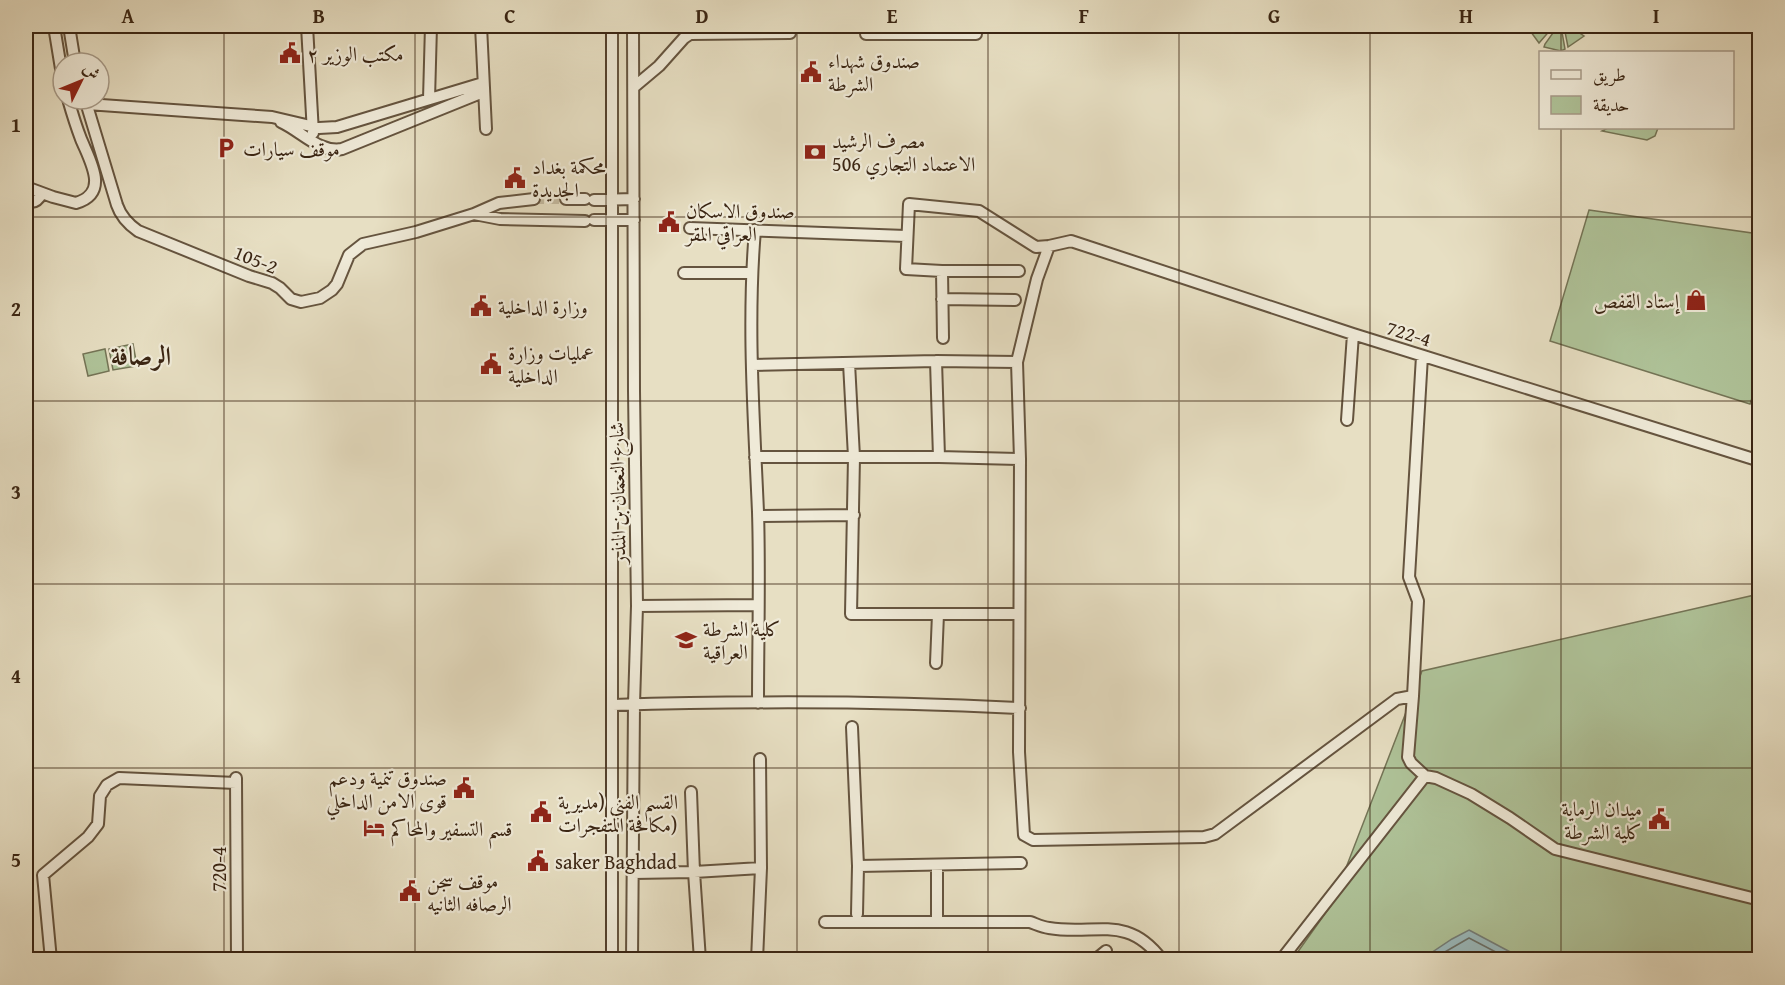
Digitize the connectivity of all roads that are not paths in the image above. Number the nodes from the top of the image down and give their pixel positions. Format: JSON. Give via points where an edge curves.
{"nodes":[{"id":1,"x":54,"y":26,"type":"edge"},
{"id":2,"x":69,"y":26,"type":"edge"},
{"id":3,"x":307,"y":26,"type":"edge"},
{"id":4,"x":431,"y":26,"type":"edge"},
{"id":5,"x":481,"y":26,"type":"edge"},
{"id":6,"x":612,"y":26,"type":"edge"},
{"id":7,"x":633,"y":26,"type":"edge"},
{"id":8,"x":790,"y":26,"type":"edge"},
{"id":9,"x":867,"y":26,"type":"edge"},
{"id":10,"x":976,"y":34,"type":"dead end"},
{"id":11,"x":58,"y":51,"type":"edge"},
{"id":12,"x":73,"y":51,"type":"edge"},
{"id":13,"x":634,"y":87,"type":"junction"},
{"id":14,"x":483,"y":88,"type":"junction"},
{"id":15,"x":429,"y":99,"type":"junction"},
{"id":16,"x":111,"y":103,"type":"edge"},
{"id":17,"x":72,"y":111,"type":"edge"},
{"id":18,"x":89,"y":111,"type":"edge"},
{"id":19,"x":264,"y":116,"type":"junction"},
{"id":20,"x":313,"y":127,"type":"junction"},
{"id":21,"x":486,"y":129,"type":"dead end"},
{"id":22,"x":314,"y":142,"type":"junction"},
{"id":23,"x":26,"y":187,"type":"edge"},
{"id":24,"x":42,"y":193,"type":"junction"},
{"id":25,"x":534,"y":199,"type":"tunnel mouth"},
{"id":26,"x":566,"y":199,"type":"tunnel mouth"},
{"id":27,"x":634,"y":199,"type":"junction"},
{"id":28,"x":611,"y":200,"type":"junction"},
{"id":29,"x":26,"y":201,"type":"edge"},
{"id":30,"x":508,"y":201,"type":"junction"},
{"id":31,"x":474,"y":214,"type":"junction"},
{"id":32,"x":508,"y":219,"type":"junction"},
{"id":33,"x":611,"y":220,"type":"junction"},
{"id":34,"x":634,"y":220,"type":"junction"},
{"id":35,"x":690,"y":228,"type":"dead end"},
{"id":36,"x":755,"y":230,"type":"junction"},
{"id":37,"x":906,"y":236,"type":"junction"},
{"id":38,"x":1049,"y":246,"type":"junction"},
{"id":39,"x":942,"y":271,"type":"junction"},
{"id":40,"x":1019,"y":271,"type":"dead end"},
{"id":41,"x":684,"y":273,"type":"dead end"},
{"id":42,"x":751,"y":273,"type":"junction"},
{"id":43,"x":942,"y":299,"type":"junction"},
{"id":44,"x":1015,"y":300,"type":"dead end"},
{"id":45,"x":1353,"y":334,"type":"junction"},
{"id":46,"x":944,"y":338,"type":"dead end"},
{"id":47,"x":1422,"y":356,"type":"junction"},
{"id":48,"x":936,"y":361,"type":"junction"},
{"id":49,"x":1017,"y":362,"type":"junction"},
{"id":50,"x":849,"y":363,"type":"junction"},
{"id":51,"x":752,"y":365,"type":"junction"},
{"id":52,"x":613,"y":388,"type":"junction"},
{"id":53,"x":634,"y":391,"type":"junction"},
{"id":54,"x":1347,"y":420,"type":"dead end"},
{"id":55,"x":755,"y":457,"type":"junction"},
{"id":56,"x":854,"y":457,"type":"junction"},
{"id":57,"x":939,"y":457,"type":"junction"},
{"id":58,"x":1020,"y":459,"type":"junction"},
{"id":59,"x":1760,"y":461,"type":"edge"},
{"id":60,"x":854,"y":515,"type":"junction"},
{"id":61,"x":758,"y":516,"type":"junction"},
{"id":62,"x":758,"y":605,"type":"junction"},
{"id":63,"x":637,"y":606,"type":"junction"},
{"id":64,"x":938,"y":614,"type":"junction"},
{"id":65,"x":1019,"y":614,"type":"junction"},
{"id":66,"x":936,"y":663,"type":"dead end"},
{"id":67,"x":1413,"y":696,"type":"junction"},
{"id":68,"x":758,"y":703,"type":"junction"},
{"id":69,"x":634,"y":704,"type":"junction"},
{"id":70,"x":613,"y":705,"type":"junction"},
{"id":71,"x":1020,"y":708,"type":"junction"},
{"id":72,"x":852,"y":728,"type":"dead end"},
{"id":73,"x":760,"y":759,"type":"dead end"},
{"id":74,"x":1425,"y":776,"type":"junction"},
{"id":75,"x":692,"y":792,"type":"dead end"},
{"id":76,"x":1021,"y":864,"type":"dead end"},
{"id":77,"x":858,"y":866,"type":"junction"},
{"id":78,"x":937,"y":866,"type":"junction"},
{"id":79,"x":761,"y":868,"type":"junction"},
{"id":80,"x":694,"y":872,"type":"junction"},
{"id":81,"x":633,"y":873,"type":"junction"},
{"id":82,"x":1760,"y":900,"type":"edge"},
{"id":83,"x":857,"y":914,"type":"dead end"},
{"id":84,"x":825,"y":922,"type":"dead end"},
{"id":85,"x":937,"y":922,"type":"junction"},
{"id":86,"x":612,"y":929,"type":"junction"},
{"id":87,"x":633,"y":930,"type":"junction"},
{"id":88,"x":1106,"y":951,"type":"dead end"},
{"id":89,"x":51,"y":960,"type":"edge"},
{"id":90,"x":237,"y":960,"type":"edge"},
{"id":91,"x":612,"y":960,"type":"edge"},
{"id":92,"x":632,"y":960,"type":"edge"},
{"id":93,"x":700,"y":960,"type":"edge"},
{"id":94,"x":757,"y":960,"type":"edge"},
{"id":95,"x":1095,"y":960,"type":"edge"},
{"id":96,"x":1162,"y":960,"type":"edge"},
{"id":97,"x":1281,"y":960,"type":"edge"}],
"edges":[{"from":1,"to":11,"type":"street"},
{"from":2,"to":12,"type":"street"},
{"from":3,"to":20,"type":"street"},
{"from":4,"to":15,"type":"street"},
{"from":5,"to":14,"type":"street"},
{"from":6,"to":28,"type":"street","name":"شارع النعمان بن المنذر"},
{"from":7,"to":13,"type":"street","name":"شارع النعمان بن المنذر"},
{"from":8,"to":13,"type":"street","via":[[790,33],[690,34]]},
{"from":9,"to":10,"type":"street","via":[[866,34]]},
{"from":13,"to":27,"type":"street","name":"شارع النعمان بن المنذر"},
{"from":14,"to":15,"type":"street"},
{"from":14,"to":21,"type":"street"},
{"from":14,"to":22,"type":"street","via":[[342,149],[327,149]]},
{"from":15,"to":20,"type":"street","via":[[337,127]]},
{"from":16,"to":19,"type":"street"},
{"from":17,"to":24,"type":"street","via":[[95,183],[88,196],[76,202]]},
{"from":18,"to":31,"type":"street","name":"105-2","via":[[117,205],[127,223],[138,231],[272,283],[296,301],[327,295],[337,284],[350,255],[363,244]]},
{"from":19,"to":20,"type":"street"},
{"from":19,"to":22,"type":"street","via":[[290,126]]},
{"from":20,"to":22,"type":"street"},
{"from":23,"to":24,"type":"street"},
{"from":24,"to":29,"type":"street","via":[[36,201]]},
{"from":25,"to":30,"type":"street","name":"105-2"},
{"from":26,"to":28,"type":"street"},
{"from":27,"to":28,"type":"street"},
{"from":27,"to":34,"type":"street","name":"شارع النعمان بن المنذر"},
{"from":28,"to":33,"type":"street","name":"شارع النعمان بن المنذر"},
{"from":30,"to":31,"type":"street","name":"105-2"},
{"from":30,"to":32,"type":"street"},
{"from":31,"to":32,"type":"street","name":"105-2"},
{"from":32,"to":33,"type":"street","name":"105-2"},
{"from":33,"to":34,"type":"street","name":"105-2"},
{"from":33,"to":52,"type":"street","name":"شارع النعمان بن المنذر"},
{"from":34,"to":53,"type":"street","name":"شارع النعمان بن المنذر"},
{"from":35,"to":36,"type":"street"},
{"from":36,"to":37,"type":"street"},
{"from":36,"to":42,"type":"street"},
{"from":37,"to":38,"type":"street","via":[[909,204],[979,211],[1036,247]]},
{"from":37,"to":39,"type":"street","via":[[906,269]]},
{"from":38,"to":45,"type":"street","name":"722-4","via":[[1071,241]]},
{"from":38,"to":49,"type":"street"},
{"from":39,"to":40,"type":"street"},
{"from":39,"to":43,"type":"street"},
{"from":41,"to":42,"type":"street"},
{"from":42,"to":51,"type":"street"},
{"from":43,"to":44,"type":"street"},
{"from":43,"to":46,"type":"street"},
{"from":45,"to":47,"type":"street","name":"722-4"},
{"from":45,"to":54,"type":"street"},
{"from":47,"to":59,"type":"street","name":"722-4"},
{"from":47,"to":67,"type":"street","via":[[1409,578],[1418,601]]},
{"from":48,"to":49,"type":"street"},
{"from":48,"to":50,"type":"street"},
{"from":48,"to":57,"type":"street"},
{"from":49,"to":58,"type":"street"},
{"from":50,"to":51,"type":"street"},
{"from":50,"to":56,"type":"street"},
{"from":51,"to":55,"type":"street"},
{"from":52,"to":53,"type":"street","via":[[622,399]]},
{"from":52,"to":70,"type":"street","name":"شارع النعمان بن المنذر"},
{"from":53,"to":63,"type":"street","name":"شارع النعمان بن المنذر"},
{"from":55,"to":56,"type":"street"},
{"from":55,"to":61,"type":"street"},
{"from":56,"to":57,"type":"street"},
{"from":56,"to":60,"type":"street"},
{"from":57,"to":58,"type":"street"},
{"from":58,"to":65,"type":"street"},
{"from":60,"to":61,"type":"street"},
{"from":60,"to":64,"type":"street","via":[[851,614]]},
{"from":61,"to":62,"type":"street"},
{"from":62,"to":63,"type":"street"},
{"from":62,"to":68,"type":"street"},
{"from":63,"to":69,"type":"street","name":"شارع النعمان بن المنذر"},
{"from":64,"to":65,"type":"street"},
{"from":64,"to":66,"type":"street"},
{"from":65,"to":71,"type":"street"},
{"from":67,"to":71,"type":"street","via":[[1397,699],[1215,834],[1204,837],[1028,838],[1024,835]]},
{"from":67,"to":74,"type":"street","via":[[1408,757]]},
{"from":68,"to":69,"type":"street"},
{"from":68,"to":71,"type":"street"},
{"from":69,"to":70,"type":"street"},
{"from":69,"to":81,"type":"street","name":"شارع النعمان بن المنذر"},
{"from":70,"to":86,"type":"street","name":"شارع النعمان بن المنذر"},
{"from":72,"to":77,"type":"street"},
{"from":73,"to":79,"type":"street"},
{"from":74,"to":82,"type":"street","via":[[1472,794],[1555,849]]},
{"from":74,"to":97,"type":"street"},
{"from":75,"to":80,"type":"street"},
{"from":76,"to":78,"type":"street"},
{"from":77,"to":78,"type":"street"},
{"from":77,"to":83,"type":"street"},
{"from":78,"to":85,"type":"street"},
{"from":79,"to":80,"type":"street"},
{"from":79,"to":94,"type":"street"},
{"from":80,"to":81,"type":"street"},
{"from":80,"to":93,"type":"street"},
{"from":81,"to":87,"type":"street","name":"شارع النعمان بن المنذر"},
{"from":84,"to":85,"type":"street"},
{"from":85,"to":96,"type":"street","via":[[1030,922],[1048,928],[1121,929],[1141,938]]},
{"from":86,"to":87,"type":"street"},
{"from":86,"to":91,"type":"street","name":"شارع النعمان بن المنذر"},
{"from":87,"to":92,"type":"street","name":"شارع النعمان بن المنذر"},
{"from":88,"to":95,"type":"street"},
{"from":89,"to":90,"type":"street","name":"720-4","via":[[43,875],[88,837],[98,824],[100,796],[107,785],[119,778],[236,780]]}]}
